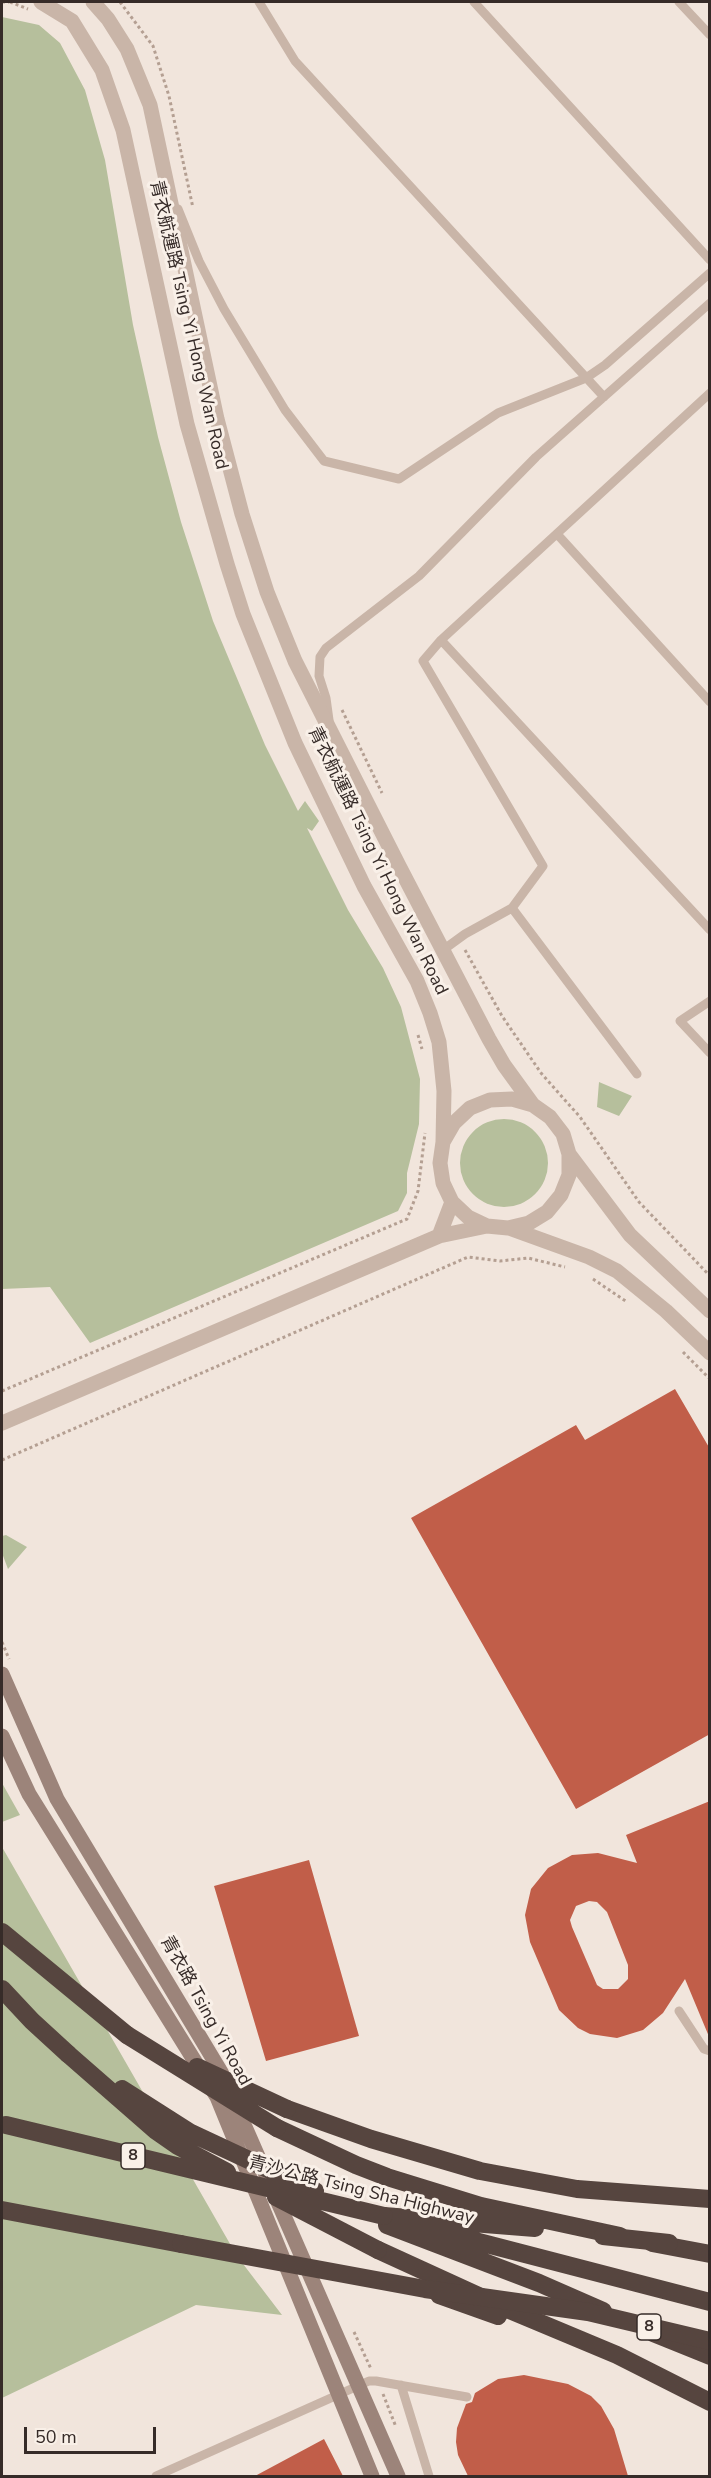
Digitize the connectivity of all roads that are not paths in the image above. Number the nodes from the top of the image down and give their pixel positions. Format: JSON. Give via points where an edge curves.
{"nodes":[{"id":1,"x":41,"y":2,"type":"edge"},
{"id":2,"x":93,"y":2,"type":"edge"},
{"id":3,"x":259,"y":2,"type":"edge"},
{"id":4,"x":474,"y":2,"type":"edge"},
{"id":5,"x":679,"y":2,"type":"edge"},
{"id":6,"x":710,"y":35,"type":"edge"},
{"id":7,"x":169,"y":184,"type":"junction"},
{"id":8,"x":710,"y":260,"type":"edge"},
{"id":9,"x":710,"y":273,"type":"edge"},
{"id":10,"x":710,"y":303,"type":"edge"},
{"id":11,"x":586,"y":378,"type":"junction"},
{"id":12,"x":710,"y":393,"type":"edge"},
{"id":13,"x":604,"y":397,"type":"junction"},
{"id":14,"x":556,"y":534,"type":"junction"},
{"id":15,"x":441,"y":640,"type":"junction"},
{"id":16,"x":710,"y":702,"type":"edge"},
{"id":17,"x":330,"y":728,"type":"junction"},
{"id":18,"x":512,"y":908,"type":"junction"},
{"id":19,"x":710,"y":930,"type":"edge"},
{"id":20,"x":443,"y":950,"type":"junction"},
{"id":21,"x":710,"y":1001,"type":"edge"},
{"id":22,"x":710,"y":1053,"type":"edge"},
{"id":23,"x":637,"y":1074,"type":"dead end"},
{"id":24,"x":533,"y":1105,"type":"junction"},
{"id":25,"x":443,"y":1142,"type":"junction"},
{"id":26,"x":569,"y":1154,"type":"junction"},
{"id":27,"x":452,"y":1202,"type":"junction"},
{"id":28,"x":487,"y":1226,"type":"junction"},
{"id":29,"x":508,"y":1228,"type":"junction"},
{"id":30,"x":439,"y":1236,"type":"junction"},
{"id":31,"x":710,"y":1311,"type":"edge"},
{"id":32,"x":710,"y":1353,"type":"edge"},
{"id":33,"x":2,"y":1423,"type":"edge"},
{"id":34,"x":2,"y":1674,"type":"edge"},
{"id":35,"x":2,"y":1736,"type":"edge"},
{"id":36,"x":2,"y":1932,"type":"edge"},
{"id":37,"x":2,"y":1989,"type":"edge"},
{"id":38,"x":679,"y":2012,"type":"dead end"},
{"id":39,"x":127,"y":2036,"type":"junction"},
{"id":40,"x":710,"y":2051,"type":"edge"},
{"id":41,"x":68,"y":2054,"type":"junction"},
{"id":42,"x":2,"y":2124,"type":"edge"},
{"id":43,"x":710,"y":2199,"type":"edge"},
{"id":44,"x":2,"y":2210,"type":"edge"},
{"id":45,"x":384,"y":2216,"type":"junction"},
{"id":46,"x":710,"y":2245,"type":"edge"},
{"id":47,"x":710,"y":2254,"type":"edge"},
{"id":48,"x":425,"y":2289,"type":"junction"},
{"id":49,"x":710,"y":2302,"type":"edge"},
{"id":50,"x":710,"y":2342,"type":"edge"},
{"id":51,"x":710,"y":2356,"type":"edge"},
{"id":52,"x":401,"y":2385,"type":"junction"},
{"id":53,"x":358,"y":2386,"type":"junction"},
{"id":54,"x":338,"y":2395,"type":"junction"},
{"id":55,"x":467,"y":2397,"type":"dead end"},
{"id":56,"x":710,"y":2402,"type":"edge"},
{"id":57,"x":710,"y":2417,"type":"edge"},
{"id":58,"x":156,"y":2476,"type":"edge"},
{"id":59,"x":372,"y":2476,"type":"edge"},
{"id":60,"x":398,"y":2476,"type":"edge"},
{"id":61,"x":429,"y":2476,"type":"edge"}],
"edges":[{"from":1,"to":25,"type":"street","name":"青衣航運路 Tsing Yi Hong Wan Road","via":[[72,21],[106,80],[123,130],[186,424],[227,564],[295,743],[430,1013],[439,1042]]},
{"from":2,"to":7,"type":"street","name":"青衣航運路 Tsing Yi Hong Wan Road","via":[[117,33],[144,87]]},
{"from":3,"to":11,"type":"lane","via":[[295,61]]},
{"from":4,"to":8,"type":"lane"},
{"from":5,"to":6,"type":"lane"},
{"from":7,"to":11,"type":"lane","via":[[199,261],[224,309],[285,410],[324,461],[399,479],[498,412]]},
{"from":7,"to":17,"type":"street","name":"青衣航運路 Tsing Yi Hong Wan Road","via":[[217,419],[242,514],[295,661]]},
{"from":9,"to":11,"type":"lane","via":[[606,365]]},
{"from":10,"to":13,"type":"lane"},
{"from":11,"to":13,"type":"lane"},
{"from":12,"to":14,"type":"lane"},
{"from":13,"to":17,"type":"lane","via":[[536,458],[419,576],[326,648],[320,657],[319,676]]},
{"from":14,"to":15,"type":"lane"},
{"from":14,"to":16,"type":"lane"},
{"from":15,"to":18,"type":"lane","via":[[423,661],[543,866]]},
{"from":15,"to":19,"type":"lane"},
{"from":17,"to":20,"type":"street","name":"青衣航運路 Tsing Yi Hong Wan Road"},
{"from":18,"to":20,"type":"lane"},
{"from":18,"to":23,"type":"lane"},
{"from":20,"to":24,"type":"street","name":"青衣航運路 Tsing Yi Hong Wan Road","via":[[494,1047]]},
{"from":21,"to":22,"type":"lane","via":[[680,1021]]},
{"from":24,"to":25,"type":"street","via":[[512,1099],[490,1100],[470,1108],[454,1123]]},
{"from":24,"to":26,"type":"street","via":[[550,1117],[563,1134]]},
{"from":25,"to":27,"type":"street","via":[[443,1183]]},
{"from":26,"to":29,"type":"street","via":[[568,1175],[561,1195],[547,1212],[529,1223]]},
{"from":26,"to":31,"type":"street","via":[[630,1235]]},
{"from":27,"to":28,"type":"street","via":[[468,1217]]},
{"from":27,"to":30,"type":"street"},
{"from":28,"to":29,"type":"street"},
{"from":28,"to":30,"type":"street"},
{"from":29,"to":32,"type":"street","via":[[617,1271]]},
{"from":30,"to":33,"type":"street"},
{"from":34,"to":53,"type":"main road","name":"青衣路 Tsing Yi Road","via":[[57,1799],[221,2072]]},
{"from":35,"to":54,"type":"main road","name":"青衣路 Tsing Yi Road","via":[[29,1794],[217,2097]]},
{"from":36,"to":39,"type":"highway"},
{"from":37,"to":41,"type":"highway"},
{"from":38,"to":40,"type":"lane","via":[[704,2049]]},
{"from":39,"to":43,"type":"highway","bridge":true,"via":[[311,2118],[480,2171],[577,2189]]},
{"from":39,"to":47,"type":"highway","bridge":true,"via":[[277,2128],[387,2177],[481,2206]]},
{"from":41,"to":51,"type":"highway","bridge":true,"via":[[201,2138],[387,2225],[539,2283]]},
{"from":41,"to":56,"type":"highway","bridge":true,"via":[[178,2146],[378,2250],[617,2355]]},
{"from":42,"to":45,"type":"highway","name":"青沙公路 Tsing Sha Highway","number":"8","bridge":true},
{"from":44,"to":48,"type":"highway","number":"8","bridge":true},
{"from":45,"to":46,"type":"highway","bridge":true},
{"from":45,"to":49,"type":"highway","name":"青沙公路 Tsing Sha Highway","number":"8"},
{"from":48,"to":50,"type":"highway","number":"8","bridge":true,"via":[[588,2312]]},
{"from":48,"to":57,"type":"highway","bridge":true,"via":[[585,2344],[660,2382]]},
{"from":52,"to":53,"type":"lane","via":[[376,2380]]},
{"from":52,"to":55,"type":"lane"},
{"from":52,"to":61,"type":"lane"},
{"from":53,"to":54,"type":"lane"},
{"from":53,"to":60,"type":"main road","name":"青衣路 Tsing Yi Road"},
{"from":54,"to":58,"type":"lane"},
{"from":54,"to":59,"type":"main road","name":"青衣路 Tsing Yi Road"}]}
